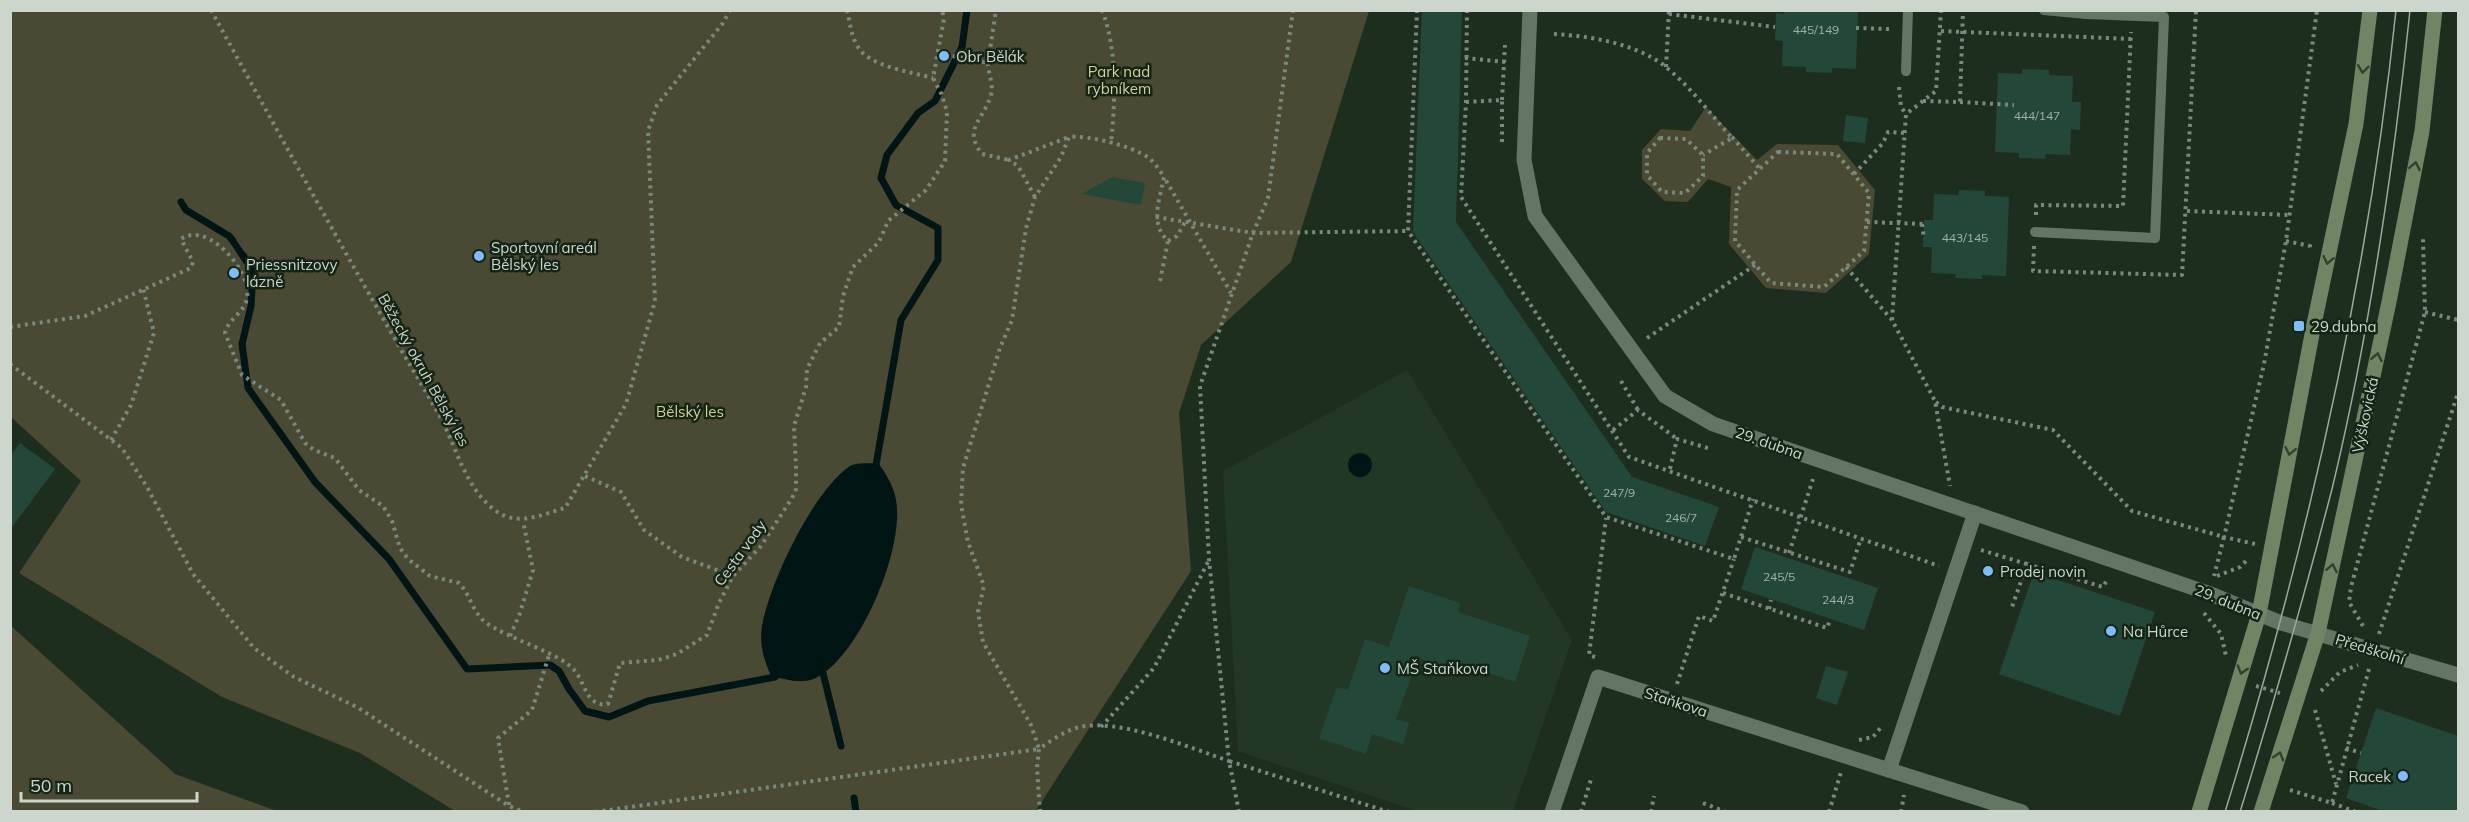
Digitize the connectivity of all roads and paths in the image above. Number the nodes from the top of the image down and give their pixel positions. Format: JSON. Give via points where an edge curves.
{"nodes":[{"id":1,"x":211,"y":10,"type":"edge"},
{"id":2,"x":730,"y":10,"type":"edge"},
{"id":3,"x":847,"y":10,"type":"edge"},
{"id":4,"x":996,"y":10,"type":"edge"},
{"id":5,"x":1102,"y":10,"type":"edge"},
{"id":6,"x":1293,"y":10,"type":"edge"},
{"id":7,"x":1417,"y":10,"type":"edge"},
{"id":8,"x":1530,"y":10,"type":"edge"},
{"id":9,"x":1908,"y":10,"type":"edge"},
{"id":10,"x":1941,"y":10,"type":"edge"},
{"id":11,"x":1963,"y":10,"type":"edge"},
{"id":12,"x":2044,"y":10,"type":"edge"},
{"id":13,"x":2196,"y":10,"type":"edge"},
{"id":14,"x":2318,"y":10,"type":"edge"},
{"id":15,"x":2370,"y":10,"type":"edge"},
{"id":16,"x":2435,"y":10,"type":"edge"},
{"id":17,"x":943,"y":11,"type":"edge"},
{"id":18,"x":1669,"y":12,"type":"edge"},
{"id":19,"x":2086,"y":12,"type":"edge"},
{"id":20,"x":2164,"y":14,"type":"edge"},
{"id":21,"x":2132,"y":16,"type":"junction"},
{"id":22,"x":1775,"y":27,"type":"dead end"},
{"id":23,"x":1856,"y":27,"type":"dead end"},
{"id":24,"x":1890,"y":29,"type":"dead end"},
{"id":25,"x":1941,"y":31,"type":"junction"},
{"id":26,"x":1962,"y":32,"type":"junction"},
{"id":27,"x":1554,"y":34,"type":"dead end"},
{"id":28,"x":2131,"y":39,"type":"junction"},
{"id":29,"x":1505,"y":45,"type":"dead end"},
{"id":30,"x":938,"y":53,"type":"junction"},
{"id":31,"x":1465,"y":58,"type":"dead end"},
{"id":32,"x":1505,"y":62,"type":"junction"},
{"id":33,"x":988,"y":63,"type":"junction"},
{"id":34,"x":1666,"y":68,"type":"junction"},
{"id":35,"x":1906,"y":71,"type":"dead end"},
{"id":36,"x":933,"y":78,"type":"junction"},
{"id":37,"x":1502,"y":100,"type":"junction"},
{"id":38,"x":1921,"y":101,"type":"junction"},
{"id":39,"x":1466,"y":102,"type":"dead end"},
{"id":40,"x":1960,"y":102,"type":"junction"},
{"id":41,"x":2014,"y":105,"type":"dead end"},
{"id":42,"x":1706,"y":107,"type":"dead end"},
{"id":43,"x":1905,"y":133,"type":"junction"},
{"id":44,"x":1069,"y":137,"type":"junction"},
{"id":45,"x":1732,"y":138,"type":"junction"},
{"id":46,"x":1111,"y":144,"type":"junction"},
{"id":47,"x":1502,"y":145,"type":"dead end"},
{"id":48,"x":1702,"y":155,"type":"junction"},
{"id":49,"x":1009,"y":160,"type":"junction"},
{"id":50,"x":1760,"y":169,"type":"junction"},
{"id":51,"x":1854,"y":174,"type":"junction"},
{"id":52,"x":1164,"y":177,"type":"junction"},
{"id":53,"x":1035,"y":197,"type":"junction"},
{"id":54,"x":2187,"y":210,"type":"junction"},
{"id":55,"x":2289,"y":215,"type":"junction"},
{"id":56,"x":1156,"y":217,"type":"junction"},
{"id":57,"x":1188,"y":222,"type":"junction"},
{"id":58,"x":1866,"y":222,"type":"junction"},
{"id":59,"x":1899,"y":223,"type":"junction"},
{"id":60,"x":1408,"y":231,"type":"junction"},
{"id":61,"x":2034,"y":232,"type":"junction"},
{"id":62,"x":2422,"y":232,"type":"dead end"},
{"id":63,"x":1252,"y":233,"type":"junction"},
{"id":64,"x":1924,"y":239,"type":"dead end"},
{"id":65,"x":1168,"y":241,"type":"junction"},
{"id":66,"x":2286,"y":241,"type":"junction"},
{"id":67,"x":2310,"y":246,"type":"dead end"},
{"id":68,"x":1755,"y":265,"type":"junction"},
{"id":69,"x":1846,"y":267,"type":"junction"},
{"id":70,"x":1160,"y":281,"type":"dead end"},
{"id":71,"x":143,"y":288,"type":"junction"},
{"id":72,"x":1232,"y":294,"type":"junction"},
{"id":73,"x":2425,"y":312,"type":"junction"},
{"id":74,"x":1892,"y":320,"type":"junction"},
{"id":75,"x":2458,"y":320,"type":"edge"},
{"id":76,"x":10,"y":327,"type":"edge"},
{"id":77,"x":1631,"y":349,"type":"junction"},
{"id":78,"x":10,"y":364,"type":"edge"},
{"id":79,"x":1621,"y":381,"type":"dead end"},
{"id":80,"x":2458,"y":393,"type":"edge"},
{"id":81,"x":1935,"y":401,"type":"junction"},
{"id":82,"x":1638,"y":410,"type":"junction"},
{"id":83,"x":1613,"y":430,"type":"dead end"},
{"id":84,"x":1677,"y":439,"type":"junction"},
{"id":85,"x":111,"y":440,"type":"junction"},
{"id":86,"x":1711,"y":449,"type":"dead end"},
{"id":87,"x":1670,"y":469,"type":"dead end"},
{"id":88,"x":1816,"y":472,"type":"dead end"},
{"id":89,"x":585,"y":476,"type":"junction"},
{"id":90,"x":1753,"y":500,"type":"dead end"},
{"id":91,"x":1949,"y":504,"type":"junction"},
{"id":92,"x":1975,"y":513,"type":"junction"},
{"id":93,"x":1606,"y":517,"type":"junction"},
{"id":94,"x":523,"y":521,"type":"junction"},
{"id":95,"x":1742,"y":537,"type":"junction"},
{"id":96,"x":2224,"y":537,"type":"junction"},
{"id":97,"x":1861,"y":538,"type":"dead end"},
{"id":98,"x":2257,"y":544,"type":"dead end"},
{"id":99,"x":1961,"y":552,"type":"junction"},
{"id":100,"x":1790,"y":553,"type":"junction"},
{"id":101,"x":1209,"y":559,"type":"junction"},
{"id":102,"x":1734,"y":559,"type":"junction"},
{"id":103,"x":2027,"y":564,"type":"junction"},
{"id":104,"x":1939,"y":566,"type":"dead end"},
{"id":105,"x":2111,"y":574,"type":"dead end"},
{"id":106,"x":733,"y":576,"type":"junction"},
{"id":107,"x":1935,"y":577,"type":"dead end"},
{"id":108,"x":2214,"y":578,"type":"junction"},
{"id":109,"x":1723,"y":592,"type":"junction"},
{"id":110,"x":2208,"y":593,"type":"junction"},
{"id":111,"x":1771,"y":600,"type":"dead end"},
{"id":112,"x":2012,"y":606,"type":"dead end"},
{"id":113,"x":1769,"y":609,"type":"junction"},
{"id":114,"x":2259,"y":614,"type":"junction"},
{"id":115,"x":1830,"y":620,"type":"dead end"},
{"id":116,"x":2281,"y":622,"type":"joint"},
{"id":117,"x":2367,"y":631,"type":"dead end"},
{"id":118,"x":2318,"y":633,"type":"junction"},
{"id":119,"x":2372,"y":633,"type":"dead end"},
{"id":120,"x":510,"y":636,"type":"junction"},
{"id":121,"x":2376,"y":643,"type":"junction"},
{"id":122,"x":549,"y":656,"type":"junction"},
{"id":123,"x":1600,"y":659,"type":"dead end"},
{"id":124,"x":2458,"y":675,"type":"edge"},
{"id":125,"x":1665,"y":681,"type":"dead end"},
{"id":126,"x":2239,"y":681,"type":"junction"},
{"id":127,"x":1676,"y":685,"type":"junction"},
{"id":128,"x":1687,"y":688,"type":"dead end"},
{"id":129,"x":2297,"y":697,"type":"junction"},
{"id":130,"x":2318,"y":702,"type":"junction"},
{"id":131,"x":2315,"y":710,"type":"junction"},
{"id":132,"x":1887,"y":720,"type":"dead end"},
{"id":133,"x":2311,"y":722,"type":"dead end"},
{"id":134,"x":1101,"y":727,"type":"junction"},
{"id":135,"x":1851,"y":742,"type":"dead end"},
{"id":136,"x":2346,"y":748,"type":"junction"},
{"id":137,"x":1039,"y":749,"type":"junction"},
{"id":138,"x":2361,"y":753,"type":"dead end"},
{"id":139,"x":1846,"y":757,"type":"junction"},
{"id":140,"x":1229,"y":761,"type":"junction"},
{"id":141,"x":1889,"y":770,"type":"junction"},
{"id":142,"x":1592,"y":776,"type":"dead end"},
{"id":143,"x":2294,"y":778,"type":"dead end"},
{"id":144,"x":2336,"y":784,"type":"junction"},
{"id":145,"x":2290,"y":790,"type":"junction"},
{"id":146,"x":1654,"y":796,"type":"dead end"},
{"id":147,"x":2287,"y":801,"type":"dead end"},
{"id":148,"x":1703,"y":803,"type":"dead end"},
{"id":149,"x":2331,"y":803,"type":"junction"},
{"id":150,"x":509,"y":806,"type":"junction"},
{"id":151,"x":1723,"y":811,"type":"edge"},
{"id":152,"x":524,"y":812,"type":"edge"},
{"id":153,"x":595,"y":812,"type":"edge"},
{"id":154,"x":1040,"y":812,"type":"edge"},
{"id":155,"x":1239,"y":812,"type":"edge"},
{"id":156,"x":1389,"y":812,"type":"edge"},
{"id":157,"x":1552,"y":812,"type":"edge"},
{"id":158,"x":1581,"y":812,"type":"edge"},
{"id":159,"x":1651,"y":812,"type":"edge"},
{"id":160,"x":1828,"y":812,"type":"edge"},
{"id":161,"x":2022,"y":812,"type":"edge"},
{"id":162,"x":2199,"y":812,"type":"edge"},
{"id":163,"x":2261,"y":812,"type":"edge"},
{"id":164,"x":2356,"y":812,"type":"edge"}],
"edges":[{"from":1,"to":94,"type":"path","name":"Běžecký okruh Bělský les","via":[[441,418],[477,494],[498,513]]},
{"from":2,"to":89,"type":"path","via":[[657,105],[648,131],[655,301],[626,404]]},
{"from":3,"to":36,"type":"path","via":[[860,50],[883,65]]},
{"from":4,"to":33,"type":"path"},
{"from":5,"to":46,"type":"path","via":[[1108,25],[1115,100]]},
{"from":6,"to":63,"type":"path","via":[[1268,198]]},
{"from":7,"to":60,"type":"path"},
{"from":8,"to":77,"type":"street","name":"29. dubna","via":[[1524,160],[1535,216]]},
{"from":9,"to":35,"type":"lane"},
{"from":10,"to":25,"type":"path"},
{"from":11,"to":26,"type":"path"},
{"from":12,"to":19,"type":"lane"},
{"from":13,"to":54,"type":"path"},
{"from":14,"to":55,"type":"path"},
{"from":15,"to":114,"type":"street","one_way":true,"via":[[2356,124]]},
{"from":118,"to":16,"type":"street","name":"Výškovická","one_way":true,"via":[[2420,142]]},
{"from":17,"to":30,"type":"path"},
{"from":18,"to":22,"type":"path"},
{"from":18,"to":34,"type":"path"},
{"from":19,"to":21,"type":"lane"},
{"from":20,"to":21,"type":"lane"},
{"from":20,"to":61,"type":"lane","via":[[2155,238]]},
{"from":21,"to":28,"type":"path"},
{"from":23,"to":24,"type":"path"},
{"from":25,"to":26,"type":"path"},
{"from":25,"to":38,"type":"path","via":[[1936,91]]},
{"from":26,"to":28,"type":"path"},
{"from":26,"to":40,"type":"path"},
{"from":27,"to":34,"type":"path","via":[[1611,42],[1649,56]]},
{"from":28,"to":61,"type":"path","via":[[2123,206],[2036,205]]},
{"from":29,"to":32,"type":"path"},
{"from":30,"to":33,"type":"path"},
{"from":30,"to":36,"type":"path"},
{"from":31,"to":32,"type":"path"},
{"from":32,"to":37,"type":"path"},
{"from":33,"to":49,"type":"path","via":[[992,94],[972,134],[982,154]]},
{"from":34,"to":45,"type":"path"},
{"from":36,"to":106,"type":"path","name":"Cesta vody","via":[[947,112],[945,161],[926,190],[888,220],[879,242],[854,267],[843,296],[839,327],[820,343],[807,369],[806,387],[794,426],[796,489],[761,546]]},
{"from":37,"to":39,"type":"path"},
{"from":37,"to":47,"type":"path"},
{"from":38,"to":40,"type":"path"},
{"from":38,"to":43,"type":"path","via":[[1906,114]]},
{"from":40,"to":41,"type":"path"},
{"from":42,"to":45,"type":"path"},
{"from":43,"to":51,"type":"path","via":[[1888,132],[1883,143]]},
{"from":43,"to":59,"type":"path"},
{"from":44,"to":46,"type":"path","via":[[1085,135]]},
{"from":44,"to":49,"type":"path"},
{"from":44,"to":53,"type":"path"},
{"from":45,"to":48,"type":"path"},
{"from":45,"to":50,"type":"path"},
{"from":46,"to":52,"type":"path","via":[[1150,159]]},
{"from":48,"to":48,"type":"path","via":[[1703,176],[1685,193],[1662,192],[1647,175],[1647,153],[1660,138],[1686,139]]},
{"from":49,"to":53,"type":"path","via":[[1018,166]]},
{"from":50,"to":51,"type":"path","via":[[1778,152],[1837,154]]},
{"from":50,"to":68,"type":"path","via":[[1737,190],[1735,241]]},
{"from":51,"to":58,"type":"path","via":[[1869,193]]},
{"from":52,"to":56,"type":"path"},
{"from":52,"to":57,"type":"path"},
{"from":53,"to":137,"type":"path","via":[[1026,228],[1012,321],[963,468],[961,504],[968,542],[984,586],[978,612],[983,642],[1031,725]]},
{"from":54,"to":55,"type":"path"},
{"from":54,"to":61,"type":"path","via":[[2182,275],[2032,271]]},
{"from":55,"to":66,"type":"path"},
{"from":56,"to":57,"type":"path"},
{"from":56,"to":65,"type":"path"},
{"from":57,"to":63,"type":"path"},
{"from":57,"to":65,"type":"path"},
{"from":57,"to":72,"type":"path"},
{"from":58,"to":59,"type":"path"},
{"from":58,"to":69,"type":"path","via":[[1864,250]]},
{"from":59,"to":64,"type":"path","via":[[1923,224]]},
{"from":59,"to":74,"type":"path"},
{"from":60,"to":63,"type":"path"},
{"from":60,"to":93,"type":"path"},
{"from":62,"to":73,"type":"path"},
{"from":63,"to":72,"type":"path"},
{"from":65,"to":70,"type":"path"},
{"from":66,"to":67,"type":"path"},
{"from":66,"to":96,"type":"path","via":[[2264,364]]},
{"from":68,"to":69,"type":"path","via":[[1771,283],[1824,287]]},
{"from":68,"to":77,"type":"path"},
{"from":69,"to":74,"type":"path"},
{"from":71,"to":76,"type":"path","via":[[86,315]]},
{"from":71,"to":85,"type":"path","via":[[154,333],[131,405]]},
{"from":71,"to":120,"type":"path","name":"Cesta vody","via":[[191,268],[193,262],[181,239],[188,236],[204,237],[228,253],[248,289],[246,303],[225,333],[242,375],[280,400],[305,443],[335,458],[359,490],[383,506],[400,548],[413,564],[430,576],[459,583],[485,621]]},
{"from":72,"to":101,"type":"path","via":[[1200,386]]},
{"from":73,"to":75,"type":"path"},
{"from":73,"to":117,"type":"path","via":[[2351,587],[2349,602],[2356,619]]},
{"from":74,"to":81,"type":"path"},
{"from":77,"to":91,"type":"street","name":"29. dubna","via":[[1665,396],[1713,424]]},
{"from":78,"to":85,"type":"path"},
{"from":79,"to":82,"type":"path"},
{"from":80,"to":121,"type":"path"},
{"from":81,"to":91,"type":"path","via":[[1951,493]]},
{"from":81,"to":96,"type":"path","via":[[1942,407],[2053,430],[2132,511]]},
{"from":82,"to":83,"type":"path"},
{"from":82,"to":84,"type":"path"},
{"from":84,"to":86,"type":"path"},
{"from":84,"to":87,"type":"path"},
{"from":85,"to":150,"type":"path","via":[[122,448],[147,487],[193,574],[254,648],[294,677],[357,707]]},
{"from":88,"to":100,"type":"path"},
{"from":89,"to":94,"type":"path","via":[[566,508]]},
{"from":89,"to":106,"type":"path","via":[[621,492],[644,531],[682,557]]},
{"from":90,"to":95,"type":"path"},
{"from":91,"to":92,"type":"street","name":"29. dubna"},
{"from":92,"to":99,"type":"street"},
{"from":92,"to":110,"type":"street","name":"29. dubna"},
{"from":93,"to":102,"type":"path"},
{"from":93,"to":123,"type":"path","via":[[1589,655]]},
{"from":94,"to":120,"type":"path","via":[[533,570]]},
{"from":95,"to":100,"type":"path"},
{"from":95,"to":102,"type":"path"},
{"from":96,"to":108,"type":"path"},
{"from":97,"to":100,"type":"path","via":[[1850,572]]},
{"from":98,"to":108,"type":"path","via":[[2252,556],[2240,567]]},
{"from":99,"to":103,"type":"path","via":[[1975,556],[1982,550]]},
{"from":99,"to":141,"type":"street"},
{"from":101,"to":134,"type":"path","via":[[1154,668]]},
{"from":101,"to":140,"type":"path"},
{"from":102,"to":109,"type":"path"},
{"from":103,"to":105,"type":"path","via":[[2103,587]]},
{"from":103,"to":112,"type":"path"},
{"from":104,"to":107,"type":"path"},
{"from":106,"to":122,"type":"path","name":"Cesta vody","via":[[702,640],[658,660],[620,663],[605,705],[588,695],[574,668]]},
{"from":108,"to":110,"type":"path"},
{"from":109,"to":113,"type":"path"},
{"from":109,"to":127,"type":"path","via":[[1713,621],[1699,616]]},
{"from":110,"to":114,"type":"street","name":"29. dubna"},
{"from":110,"to":126,"type":"path","via":[[2202,609],[2221,634],[2226,655],[2223,676]]},
{"from":111,"to":113,"type":"path"},
{"from":113,"to":115,"type":"path","via":[[1827,628]]},
{"from":114,"to":116,"type":"street","name":"29. dubna"},
{"from":114,"to":126,"type":"street","one_way":true},
{"from":116,"to":118,"type":"street","name":"Předškolní"},
{"from":118,"to":121,"type":"street","name":"Předškolní"},
{"from":118,"to":129,"type":"street","name":"Výškovická"},
{"from":119,"to":121,"type":"path"},
{"from":120,"to":122,"type":"path","name":"Cesta vody"},
{"from":121,"to":124,"type":"street","name":"Předškolní"},
{"from":122,"to":150,"type":"path","via":[[532,710],[498,738]]},
{"from":125,"to":127,"type":"path"},
{"from":126,"to":129,"type":"path"},
{"from":126,"to":162,"type":"street"},
{"from":127,"to":128,"type":"path"},
{"from":129,"to":130,"type":"path"},
{"from":163,"to":129,"type":"street","name":"Výškovická","one_way":true},
{"from":130,"to":131,"type":"path"},
{"from":130,"to":136,"type":"path","via":[[2322,688],[2340,672],[2370,665]]},
{"from":131,"to":133,"type":"path"},
{"from":131,"to":144,"type":"path"},
{"from":132,"to":135,"type":"path","via":[[1873,737]]},
{"from":134,"to":137,"type":"path","via":[[1077,728]]},
{"from":134,"to":140,"type":"path","via":[[1143,732]]},
{"from":136,"to":138,"type":"path"},
{"from":136,"to":144,"type":"path"},
{"from":137,"to":153,"type":"path"},
{"from":137,"to":154,"type":"path"},
{"from":139,"to":141,"type":"street","name":"Staňkova"},
{"from":139,"to":157,"type":"street","name":"Staňkova","via":[[1598,677]]},
{"from":139,"to":160,"type":"path"},
{"from":140,"to":155,"type":"path"},
{"from":140,"to":156,"type":"path"},
{"from":141,"to":161,"type":"street","name":"Staňkova"},
{"from":142,"to":158,"type":"path"},
{"from":143,"to":145,"type":"path"},
{"from":144,"to":149,"type":"path"},
{"from":145,"to":147,"type":"path"},
{"from":145,"to":149,"type":"path"},
{"from":146,"to":159,"type":"path"},
{"from":148,"to":151,"type":"path"},
{"from":149,"to":164,"type":"path"},
{"from":150,"to":152,"type":"path"}]}
